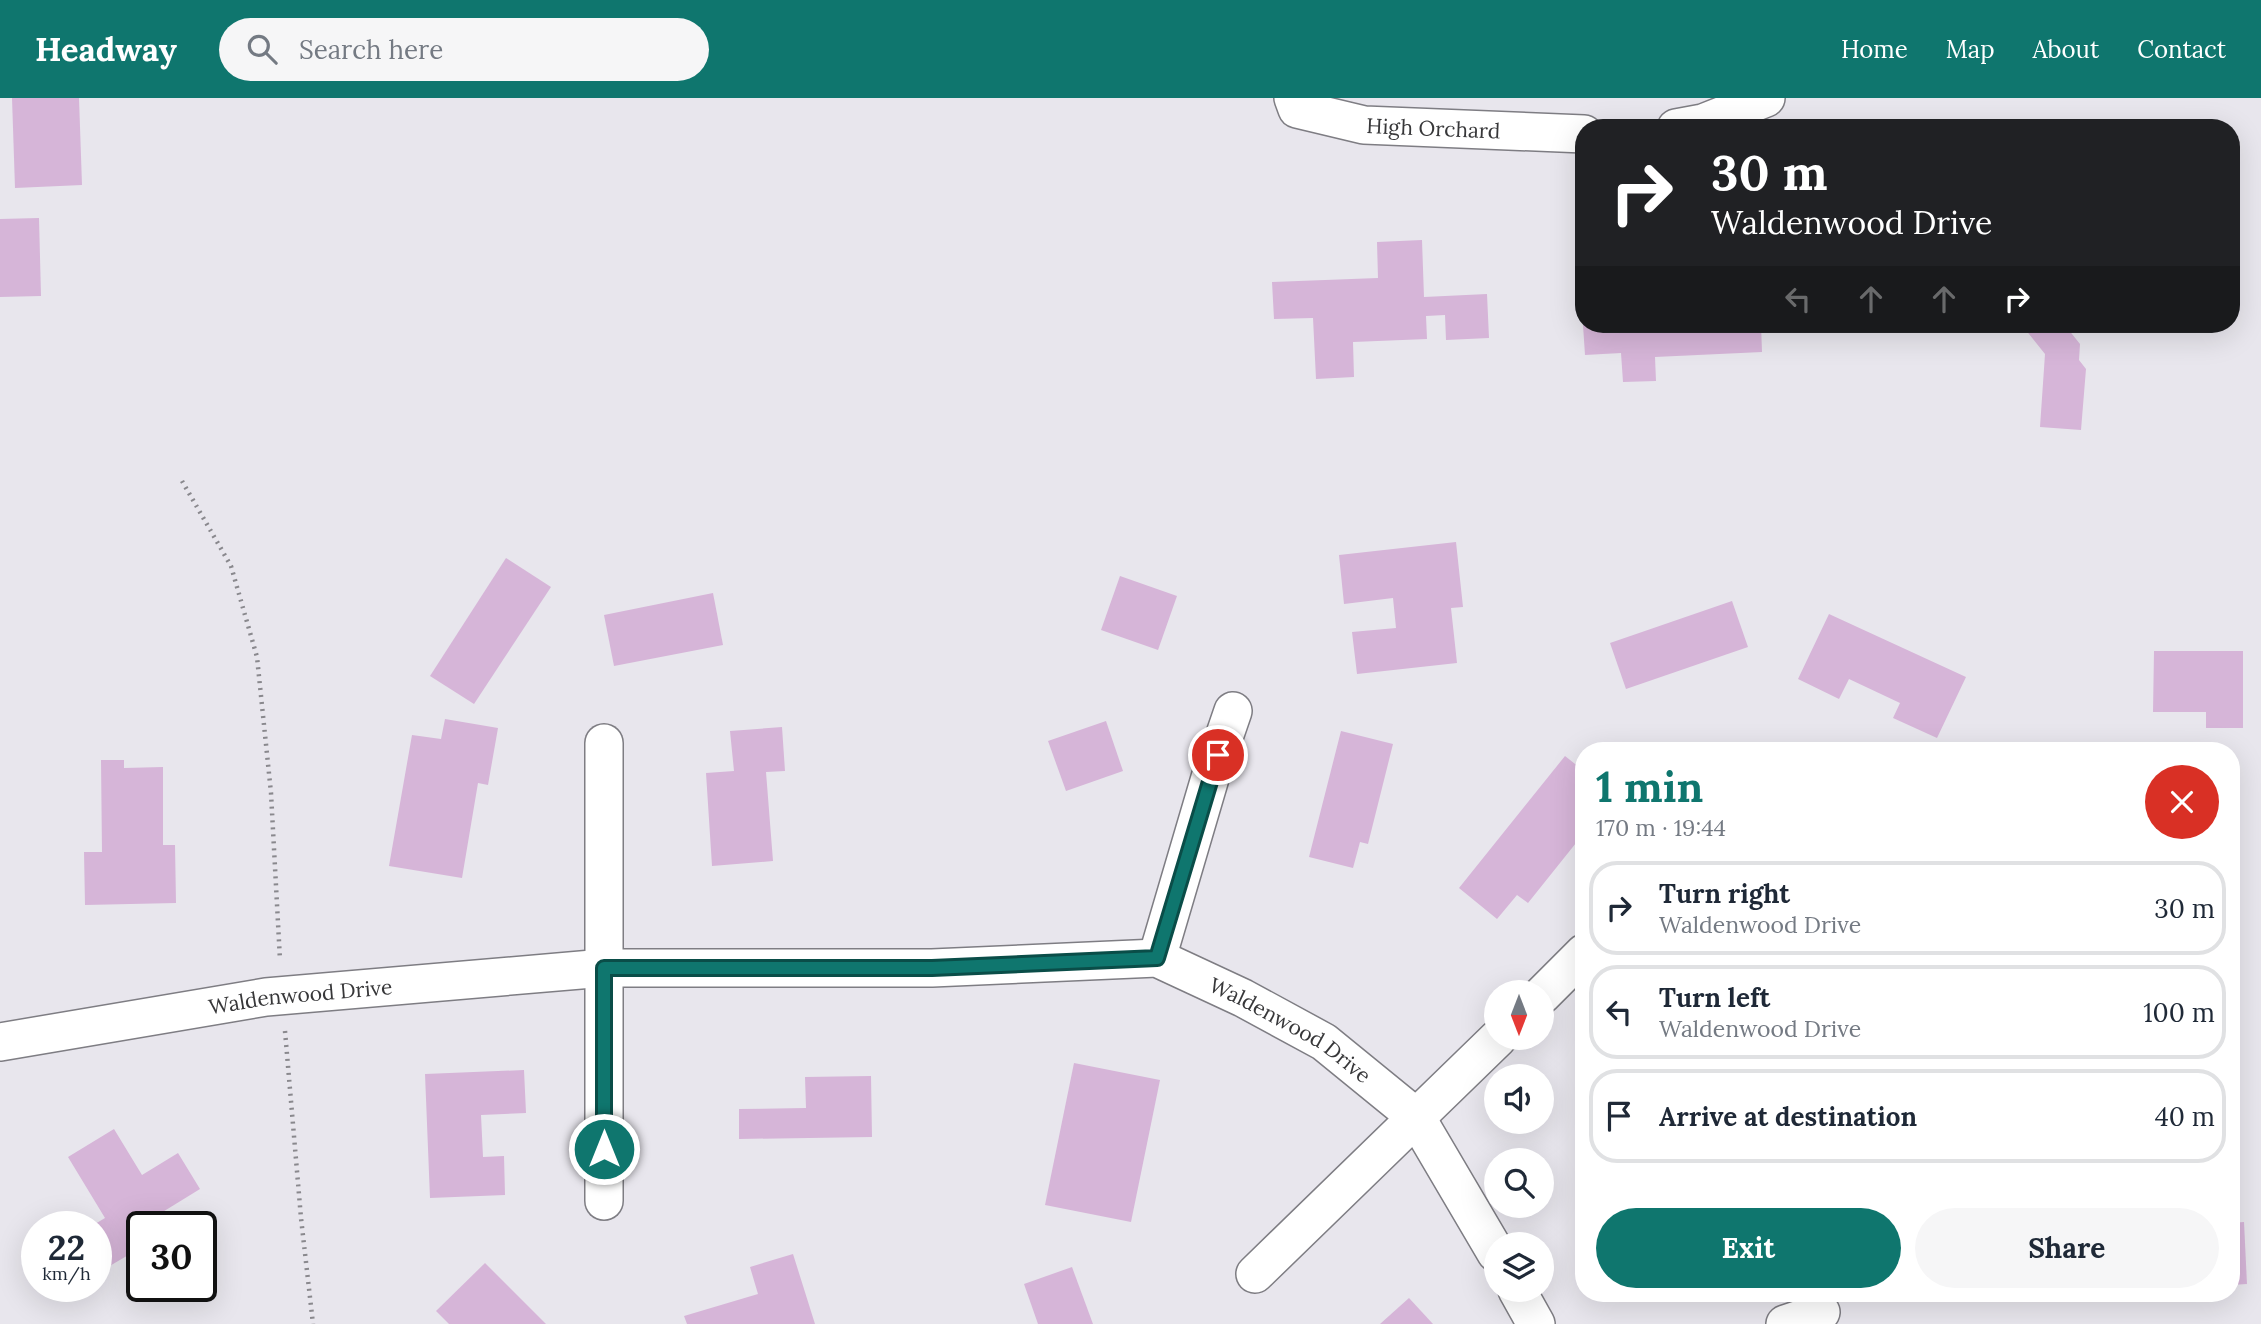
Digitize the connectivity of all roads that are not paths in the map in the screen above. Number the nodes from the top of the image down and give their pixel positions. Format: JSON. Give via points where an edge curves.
{"nodes":[{"id":1,"x":1293,"y":98,"type":"edge"},
{"id":2,"x":1766,"y":98,"type":"edge"},
{"id":3,"x":1713,"y":119,"type":"edge"},
{"id":4,"x":1575,"y":134,"type":"edge"},
{"id":5,"x":1233,"y":711,"type":"dead end"},
{"id":6,"x":604,"y":743,"type":"dead end"},
{"id":7,"x":1157,"y":958,"type":"junction"},
{"id":8,"x":1575,"y":963,"type":"edge"},
{"id":9,"x":604,"y":968,"type":"junction"},
{"id":10,"x":1554,"y":983,"type":"edge"},
{"id":11,"x":0,"y":1042,"type":"edge"},
{"id":12,"x":1485,"y":1050,"type":"edge"},
{"id":13,"x":1416,"y":1117,"type":"junction"},
{"id":14,"x":604,"y":1201,"type":"dead end"},
{"id":15,"x":1484,"y":1233,"type":"edge"},
{"id":16,"x":1255,"y":1274,"type":"dead end"},
{"id":17,"x":1524,"y":1302,"type":"edge"},
{"id":18,"x":1821,"y":1312,"type":"dead end"},
{"id":19,"x":1536,"y":1324,"type":"edge"},
{"id":20,"x":1785,"y":1324,"type":"edge"}],
"edges":[{"from":1,"to":4,"type":"street","name":"High Orchard","via":[[1297,109],[1364,125]]},
{"from":2,"to":3,"type":"street"},
{"from":5,"to":7,"type":"street"},
{"from":6,"to":9,"type":"street"},
{"from":7,"to":9,"type":"street","name":"Waldenwood Drive","via":[[932,968]]},
{"from":7,"to":13,"type":"street","name":"Waldenwood Drive","via":[[1324,1042]]},
{"from":8,"to":10,"type":"street"},
{"from":9,"to":11,"type":"street","name":"Waldenwood Drive","via":[[282,996]]},
{"from":9,"to":14,"type":"street"},
{"from":12,"to":13,"type":"street"},
{"from":13,"to":15,"type":"street","name":"Waldenwood Drive"},
{"from":13,"to":16,"type":"street"},
{"from":17,"to":19,"type":"street"},
{"from":18,"to":20,"type":"street"}]}
